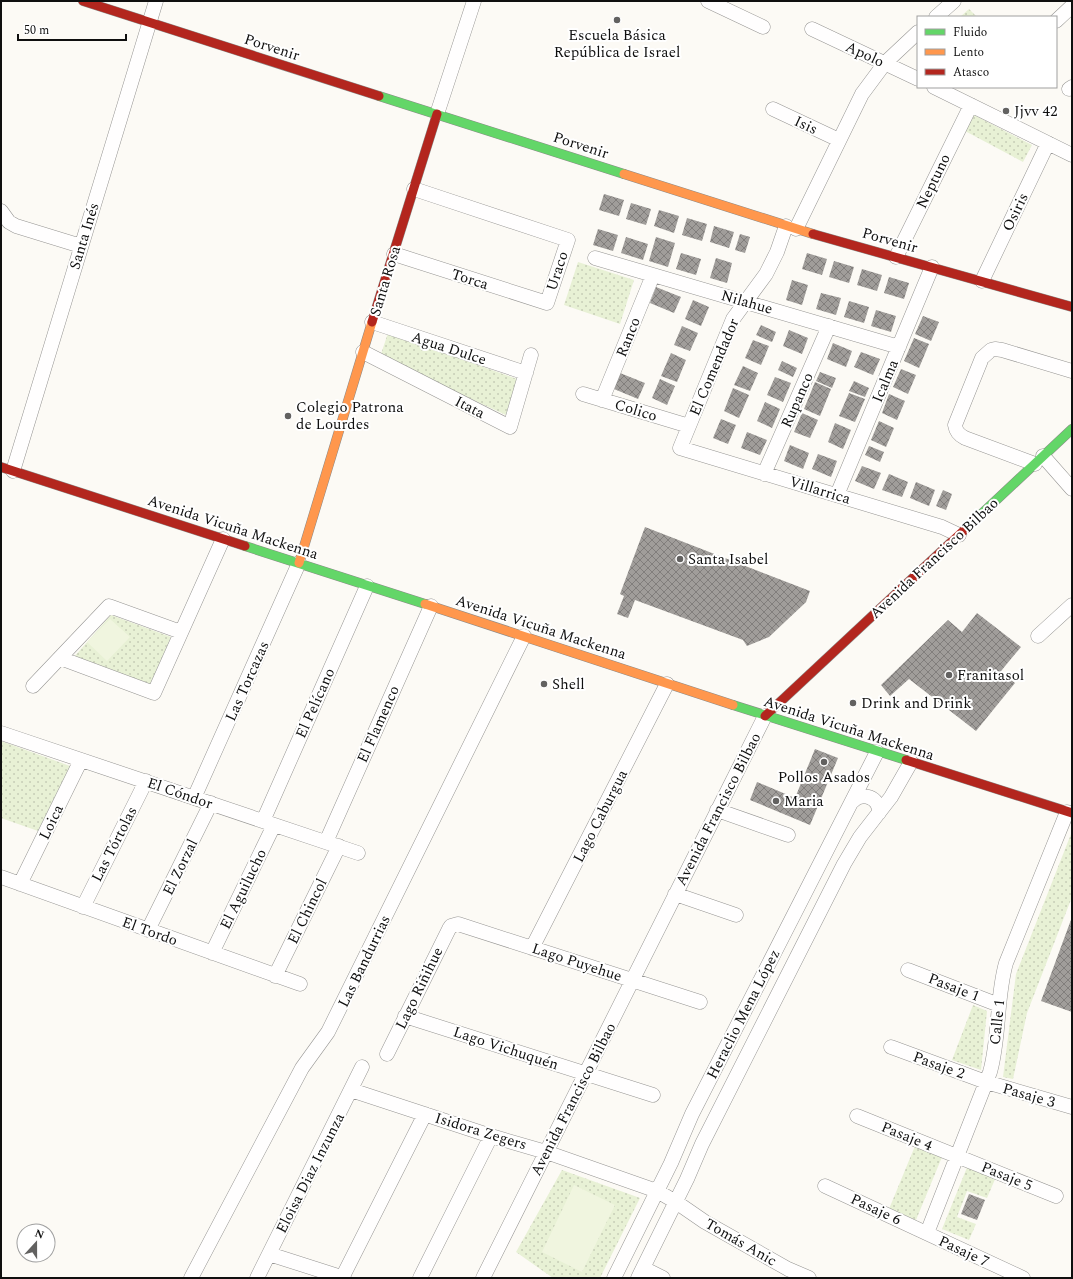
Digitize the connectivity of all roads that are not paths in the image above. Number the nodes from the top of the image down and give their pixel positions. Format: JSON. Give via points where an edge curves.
{"nodes":[{"id":1,"x":83,"y":1,"type":"edge"},
{"id":2,"x":156,"y":1,"type":"edge"},
{"id":3,"x":474,"y":1,"type":"edge"},
{"id":4,"x":708,"y":1,"type":"edge"},
{"id":5,"x":954,"y":1,"type":"edge"},
{"id":6,"x":1072,"y":6,"type":"edge"},
{"id":7,"x":937,"y":16,"type":"edge"},
{"id":8,"x":1057,"y":20,"type":"edge"},
{"id":9,"x":150,"y":22,"type":"junction"},
{"id":10,"x":763,"y":27,"type":"dead end"},
{"id":11,"x":812,"y":29,"type":"dead end"},
{"id":12,"x":917,"y":33,"type":"edge"},
{"id":13,"x":885,"y":63,"type":"junction"},
{"id":14,"x":917,"y":79,"type":"edge"},
{"id":15,"x":936,"y":88,"type":"edge"},
{"id":16,"x":971,"y":105,"type":"junction"},
{"id":17,"x":773,"y":109,"type":"dead end"},
{"id":18,"x":437,"y":114,"type":"junction"},
{"id":19,"x":839,"y":140,"type":"junction"},
{"id":20,"x":1048,"y":144,"type":"junction"},
{"id":21,"x":1072,"y":155,"type":"edge"},
{"id":22,"x":414,"y":189,"type":"junction"},
{"id":23,"x":1,"y":211,"type":"edge"},
{"id":24,"x":791,"y":227,"type":"junction"},
{"id":25,"x":81,"y":246,"type":"junction"},
{"id":26,"x":394,"y":254,"type":"junction"},
{"id":27,"x":896,"y":257,"type":"junction"},
{"id":28,"x":595,"y":258,"type":"dead end"},
{"id":29,"x":932,"y":267,"type":"junction"},
{"id":30,"x":653,"y":275,"type":"junction"},
{"id":31,"x":982,"y":281,"type":"junction"},
{"id":32,"x":745,"y":302,"type":"junction"},
{"id":33,"x":1070,"y":302,"type":"edge"},
{"id":34,"x":547,"y":303,"type":"joint"},
{"id":35,"x":372,"y":322,"type":"junction"},
{"id":36,"x":829,"y":326,"type":"junction"},
{"id":37,"x":899,"y":347,"type":"junction"},
{"id":38,"x":363,"y":352,"type":"junction"},
{"id":39,"x":531,"y":355,"type":"dead end"},
{"id":40,"x":1072,"y":371,"type":"edge"},
{"id":41,"x":526,"y":373,"type":"junction"},
{"id":42,"x":583,"y":394,"type":"dead end"},
{"id":43,"x":602,"y":400,"type":"junction"},
{"id":44,"x":689,"y":426,"type":"junction"},
{"id":45,"x":1072,"y":429,"type":"edge"},
{"id":46,"x":680,"y":448,"type":"joint"},
{"id":47,"x":1039,"y":460,"type":"junction"},
{"id":48,"x":7,"y":469,"type":"edge"},
{"id":49,"x":764,"y":474,"type":"junction"},
{"id":50,"x":1072,"y":489,"type":"edge"},
{"id":51,"x":837,"y":495,"type":"junction"},
{"id":52,"x":959,"y":535,"type":"junction"},
{"id":53,"x":224,"y":539,"type":"junction"},
{"id":54,"x":299,"y":563,"type":"junction"},
{"id":55,"x":367,"y":586,"type":"junction"},
{"id":56,"x":1072,"y":605,"type":"edge"},
{"id":57,"x":430,"y":606,"type":"junction"},
{"id":58,"x":182,"y":632,"type":"junction"},
{"id":59,"x":524,"y":636,"type":"junction"},
{"id":60,"x":1038,"y":636,"type":"dead end"},
{"id":61,"x":60,"y":658,"type":"junction"},
{"id":62,"x":667,"y":684,"type":"junction"},
{"id":63,"x":33,"y":686,"type":"dead end"},
{"id":64,"x":765,"y":716,"type":"junction"},
{"id":65,"x":1,"y":733,"type":"edge"},
{"id":66,"x":877,"y":752,"type":"junction"},
{"id":67,"x":81,"y":760,"type":"junction"},
{"id":68,"x":911,"y":762,"type":"junction"},
{"id":69,"x":146,"y":781,"type":"junction"},
{"id":70,"x":194,"y":798,"type":"junction"},
{"id":71,"x":852,"y":802,"type":"junction"},
{"id":72,"x":211,"y":803,"type":"junction"},
{"id":73,"x":717,"y":810,"type":"junction"},
{"id":74,"x":1069,"y":812,"type":"edge"},
{"id":75,"x":879,"y":813,"type":"junction"},
{"id":76,"x":269,"y":823,"type":"junction"},
{"id":77,"x":788,"y":835,"type":"dead end"},
{"id":78,"x":332,"y":844,"type":"junction"},
{"id":79,"x":358,"y":853,"type":"dead end"},
{"id":80,"x":1,"y":877,"type":"edge"},
{"id":81,"x":20,"y":884,"type":"junction"},
{"id":82,"x":675,"y":894,"type":"junction"},
{"id":83,"x":83,"y":907,"type":"junction"},
{"id":84,"x":736,"y":915,"type":"dead end"},
{"id":85,"x":454,"y":924,"type":"joint"},
{"id":86,"x":148,"y":930,"type":"junction"},
{"id":87,"x":532,"y":948,"type":"junction"},
{"id":88,"x":212,"y":953,"type":"junction"},
{"id":89,"x":908,"y":970,"type":"dead end"},
{"id":90,"x":275,"y":976,"type":"junction"},
{"id":91,"x":632,"y":980,"type":"junction"},
{"id":92,"x":300,"y":984,"type":"dead end"},
{"id":93,"x":700,"y":1002,"type":"dead end"},
{"id":94,"x":999,"y":1005,"type":"junction"},
{"id":95,"x":744,"y":1013,"type":"junction"},
{"id":96,"x":405,"y":1016,"type":"junction"},
{"id":97,"x":765,"y":1019,"type":"junction"},
{"id":98,"x":891,"y":1047,"type":"dead end"},
{"id":99,"x":387,"y":1054,"type":"dead end"},
{"id":100,"x":362,"y":1067,"type":"dead end"},
{"id":101,"x":586,"y":1073,"type":"junction"},
{"id":102,"x":986,"y":1082,"type":"junction"},
{"id":103,"x":351,"y":1090,"type":"junction"},
{"id":104,"x":653,"y":1095,"type":"dead end"},
{"id":105,"x":1072,"y":1107,"type":"edge"},
{"id":106,"x":425,"y":1114,"type":"junction"},
{"id":107,"x":857,"y":1116,"type":"dead end"},
{"id":108,"x":491,"y":1136,"type":"junction"},
{"id":109,"x":546,"y":1152,"type":"junction"},
{"id":110,"x":957,"y":1156,"type":"junction"},
{"id":111,"x":825,"y":1186,"type":"dead end"},
{"id":112,"x":657,"y":1191,"type":"junction"},
{"id":113,"x":1056,"y":1196,"type":"dead end"},
{"id":114,"x":676,"y":1202,"type":"junction"},
{"id":115,"x":927,"y":1233,"type":"junction"},
{"id":116,"x":269,"y":1254,"type":"junction"},
{"id":117,"x":640,"y":1273,"type":"edge"},
{"id":118,"x":785,"y":1274,"type":"edge"},
{"id":119,"x":191,"y":1278,"type":"edge"},
{"id":120,"x":257,"y":1278,"type":"edge"},
{"id":121,"x":343,"y":1278,"type":"edge"},
{"id":122,"x":420,"y":1278,"type":"edge"},
{"id":123,"x":483,"y":1278,"type":"edge"},
{"id":124,"x":614,"y":1278,"type":"edge"},
{"id":125,"x":663,"y":1278,"type":"edge"},
{"id":126,"x":809,"y":1278,"type":"edge"},
{"id":127,"x":1023,"y":1278,"type":"edge"}],
"edges":[{"from":1,"to":9,"type":"main road","name":"Porvenir"},
{"from":2,"to":9,"type":"street","name":"Santa Inés"},
{"from":3,"to":18,"type":"street","name":"Santa Rosa"},
{"from":4,"to":10,"type":"street"},
{"from":5,"to":7,"type":"street"},
{"from":6,"to":8,"type":"street"},
{"from":9,"to":18,"type":"main road","name":"Porvenir"},
{"from":9,"to":25,"type":"street","name":"Santa Inés"},
{"from":11,"to":13,"type":"street","name":"Apolo"},
{"from":12,"to":13,"type":"street","name":"El Comendador"},
{"from":13,"to":14,"type":"street","name":"Apolo"},
{"from":13,"to":19,"type":"street","name":"El Comendador","via":[[862,94]]},
{"from":15,"to":16,"type":"street"},
{"from":16,"to":20,"type":"street"},
{"from":16,"to":27,"type":"street","name":"Neptuno"},
{"from":17,"to":19,"type":"street","name":"Isis"},
{"from":18,"to":22,"type":"main road","name":"Santa Rosa"},
{"from":18,"to":24,"type":"main road","name":"Porvenir"},
{"from":19,"to":24,"type":"street","name":"El Comendador"},
{"from":20,"to":21,"type":"street"},
{"from":20,"to":31,"type":"street","name":"Osiris"},
{"from":22,"to":26,"type":"main road","name":"Santa Rosa"},
{"from":22,"to":34,"type":"street","name":"Uraco","via":[[568,240]]},
{"from":23,"to":25,"type":"street","via":[[9,222],[16,226]]},
{"from":24,"to":27,"type":"main road","name":"Porvenir"},
{"from":24,"to":32,"type":"street","name":"El Comendador","via":[[760,283]]},
{"from":25,"to":48,"type":"street","name":"Santa Inés"},
{"from":26,"to":34,"type":"street","name":"Torca"},
{"from":26,"to":35,"type":"main road","name":"Santa Rosa"},
{"from":27,"to":29,"type":"main road","name":"Porvenir"},
{"from":28,"to":30,"type":"street","name":"Nilahue"},
{"from":29,"to":31,"type":"main road","name":"Porvenir"},
{"from":29,"to":37,"type":"street","name":"Icalma"},
{"from":30,"to":32,"type":"street","name":"Nilahue"},
{"from":30,"to":43,"type":"street","name":"Ranco"},
{"from":31,"to":33,"type":"main road","name":"Porvenir"},
{"from":32,"to":36,"type":"street","name":"Nilahue"},
{"from":32,"to":44,"type":"street","name":"El Comendador","via":[[729,327]]},
{"from":35,"to":38,"type":"main road","name":"Santa Rosa"},
{"from":35,"to":41,"type":"street","name":"Agua Dulce"},
{"from":36,"to":37,"type":"street","name":"Nilahue"},
{"from":36,"to":49,"type":"street","name":"Rupanco"},
{"from":37,"to":51,"type":"street","name":"Icalma"},
{"from":38,"to":41,"type":"street","name":"Itata","via":[[510,427]]},
{"from":38,"to":54,"type":"main road","name":"Santa Rosa"},
{"from":39,"to":41,"type":"street","name":"Itata"},
{"from":40,"to":47,"type":"street","via":[[1002,350],[991,350],[982,358],[955,424],[959,435],[965,438]]},
{"from":42,"to":43,"type":"street","name":"Colico"},
{"from":43,"to":44,"type":"street","name":"Colico"},
{"from":44,"to":46,"type":"street","name":"El Comendador"},
{"from":45,"to":47,"type":"main road","name":"Avenida Francisco Bilbao"},
{"from":46,"to":49,"type":"street","name":"Villarrica"},
{"from":47,"to":50,"type":"street"},
{"from":47,"to":52,"type":"main road","name":"Avenida Francisco Bilbao"},
{"from":48,"to":53,"type":"main road","name":"Avenida Vicuña Mackenna"},
{"from":49,"to":51,"type":"street","name":"Villarrica"},
{"from":51,"to":52,"type":"street","name":"Villarrica","via":[[942,527]]},
{"from":52,"to":64,"type":"main road","name":"Avenida Francisco Bilbao"},
{"from":53,"to":54,"type":"main road","name":"Avenida Vicuña Mackenna"},
{"from":53,"to":58,"type":"street"},
{"from":54,"to":55,"type":"main road","name":"Avenida Vicuña Mackenna"},
{"from":54,"to":70,"type":"street","name":"Las Torcazas"},
{"from":55,"to":57,"type":"main road","name":"Avenida Vicuña Mackenna"},
{"from":55,"to":76,"type":"street","name":"El Pelícano"},
{"from":56,"to":60,"type":"street"},
{"from":57,"to":59,"type":"main road","name":"Avenida Vicuña Mackenna"},
{"from":57,"to":78,"type":"street","name":"El Flamenco"},
{"from":58,"to":61,"type":"street","via":[[109,606]]},
{"from":58,"to":61,"type":"street","via":[[154,692]]},
{"from":59,"to":62,"type":"main road","name":"Avenida Vicuña Mackenna"},
{"from":59,"to":119,"type":"street","name":"Las Bandurrias","via":[[328,1032],[302,1068]]},
{"from":61,"to":63,"type":"street"},
{"from":62,"to":64,"type":"main road","name":"Avenida Vicuña Mackenna"},
{"from":62,"to":87,"type":"street","name":"Lago Caburgua"},
{"from":64,"to":66,"type":"main road","name":"Avenida Vicuña Mackenna"},
{"from":64,"to":73,"type":"street","name":"Avenida Francisco Bilbao"},
{"from":65,"to":67,"type":"street","name":"El Cóndor"},
{"from":66,"to":68,"type":"main road","name":"Avenida Vicuña Mackenna"},
{"from":66,"to":71,"type":"street","name":"Heraclio Mena López"},
{"from":67,"to":69,"type":"street","name":"El Cóndor"},
{"from":67,"to":81,"type":"street","name":"Loica"},
{"from":68,"to":74,"type":"main road","name":"Avenida Vicuña Mackenna"},
{"from":68,"to":75,"type":"street","name":"Heraclio Mena López"},
{"from":69,"to":70,"type":"street","name":"El Cóndor"},
{"from":69,"to":83,"type":"street","name":"Las Tórtolas"},
{"from":70,"to":72,"type":"street","name":"El Cóndor"},
{"from":71,"to":75,"type":"street","via":[[858,797],[871,798],[877,802]]},
{"from":71,"to":95,"type":"street","name":"Heraclio Mena López"},
{"from":72,"to":76,"type":"street","name":"El Cóndor"},
{"from":72,"to":86,"type":"street","name":"El Zorzal"},
{"from":73,"to":77,"type":"street"},
{"from":73,"to":82,"type":"street","name":"Avenida Francisco Bilbao"},
{"from":74,"to":94,"type":"street","name":"Calle 1","via":[[1006,963]]},
{"from":75,"to":97,"type":"street","name":"Heraclio Mena López","via":[[860,837],[844,864]]},
{"from":76,"to":78,"type":"street","name":"El Cóndor"},
{"from":76,"to":88,"type":"street","name":"El Aguilucho"},
{"from":78,"to":79,"type":"street","name":"El Cóndor"},
{"from":78,"to":90,"type":"street","name":"El Chincol"},
{"from":80,"to":81,"type":"street","name":"El Tordo"},
{"from":81,"to":83,"type":"street","name":"El Tordo"},
{"from":82,"to":84,"type":"street"},
{"from":82,"to":91,"type":"street","name":"Avenida Francisco Bilbao"},
{"from":83,"to":86,"type":"street","name":"El Tordo"},
{"from":85,"to":87,"type":"street","name":"Lago Puyehue","via":[[462,924]]},
{"from":85,"to":96,"type":"street","name":"Lago Riñihue","via":[[449,929]]},
{"from":86,"to":88,"type":"street","name":"El Tordo"},
{"from":87,"to":91,"type":"street","name":"Lago Puyehue"},
{"from":88,"to":90,"type":"street","name":"El Tordo"},
{"from":89,"to":94,"type":"street","name":"Pasaje 1"},
{"from":90,"to":92,"type":"street","name":"El Tordo"},
{"from":91,"to":93,"type":"street","name":"Lago Puyehue"},
{"from":91,"to":101,"type":"street","name":"Avenida Francisco Bilbao"},
{"from":94,"to":102,"type":"street","name":"Calle 1","via":[[993,1058]]},
{"from":95,"to":97,"type":"street","via":[[747,1021],[752,1024],[760,1024]]},
{"from":95,"to":112,"type":"street","name":"Heraclio Mena López"},
{"from":96,"to":99,"type":"street","name":"Lago Riñihue"},
{"from":96,"to":101,"type":"street","name":"Lago Vichuquén"},
{"from":97,"to":114,"type":"street","name":"Heraclio Mena López"},
{"from":98,"to":102,"type":"street","name":"Pasaje 2"},
{"from":100,"to":103,"type":"street","name":"Eloisa Diaz Inzunza"},
{"from":101,"to":104,"type":"street","name":"Lago Vichuquén"},
{"from":101,"to":109,"type":"street","name":"Avenida Francisco Bilbao"},
{"from":102,"to":105,"type":"street","name":"Pasaje 3"},
{"from":102,"to":110,"type":"street","name":"Calle 1"},
{"from":103,"to":106,"type":"street","name":"Isidora Zegers"},
{"from":103,"to":116,"type":"street","name":"Eloisa Diaz Inzunza"},
{"from":106,"to":108,"type":"street","name":"Isidora Zegers"},
{"from":106,"to":121,"type":"street"},
{"from":107,"to":110,"type":"street","name":"Pasaje 4"},
{"from":108,"to":109,"type":"street","name":"Isidora Zegers"},
{"from":108,"to":122,"type":"street"},
{"from":109,"to":112,"type":"street","name":"Isidora Zegers"},
{"from":109,"to":123,"type":"street","name":"Avenida Francisco Bilbao"},
{"from":110,"to":113,"type":"street","name":"Pasaje 5"},
{"from":110,"to":115,"type":"street","name":"Calle 1"},
{"from":111,"to":115,"type":"street","name":"Pasaje 6"},
{"from":112,"to":114,"type":"street","name":"Isidora Zegers"},
{"from":112,"to":124,"type":"street","name":"Heraclio Mena López"},
{"from":114,"to":117,"type":"street","name":"Heraclio Mena López"},
{"from":114,"to":118,"type":"street","name":"Tomás Anic"},
{"from":115,"to":127,"type":"street","name":"Pasaje 7"},
{"from":116,"to":120,"type":"street","name":"Eloisa Diaz Inzunza"},
{"from":116,"to":121,"type":"street"},
{"from":117,"to":125,"type":"street"},
{"from":118,"to":126,"type":"street","name":"Tomás Anic"}]}
